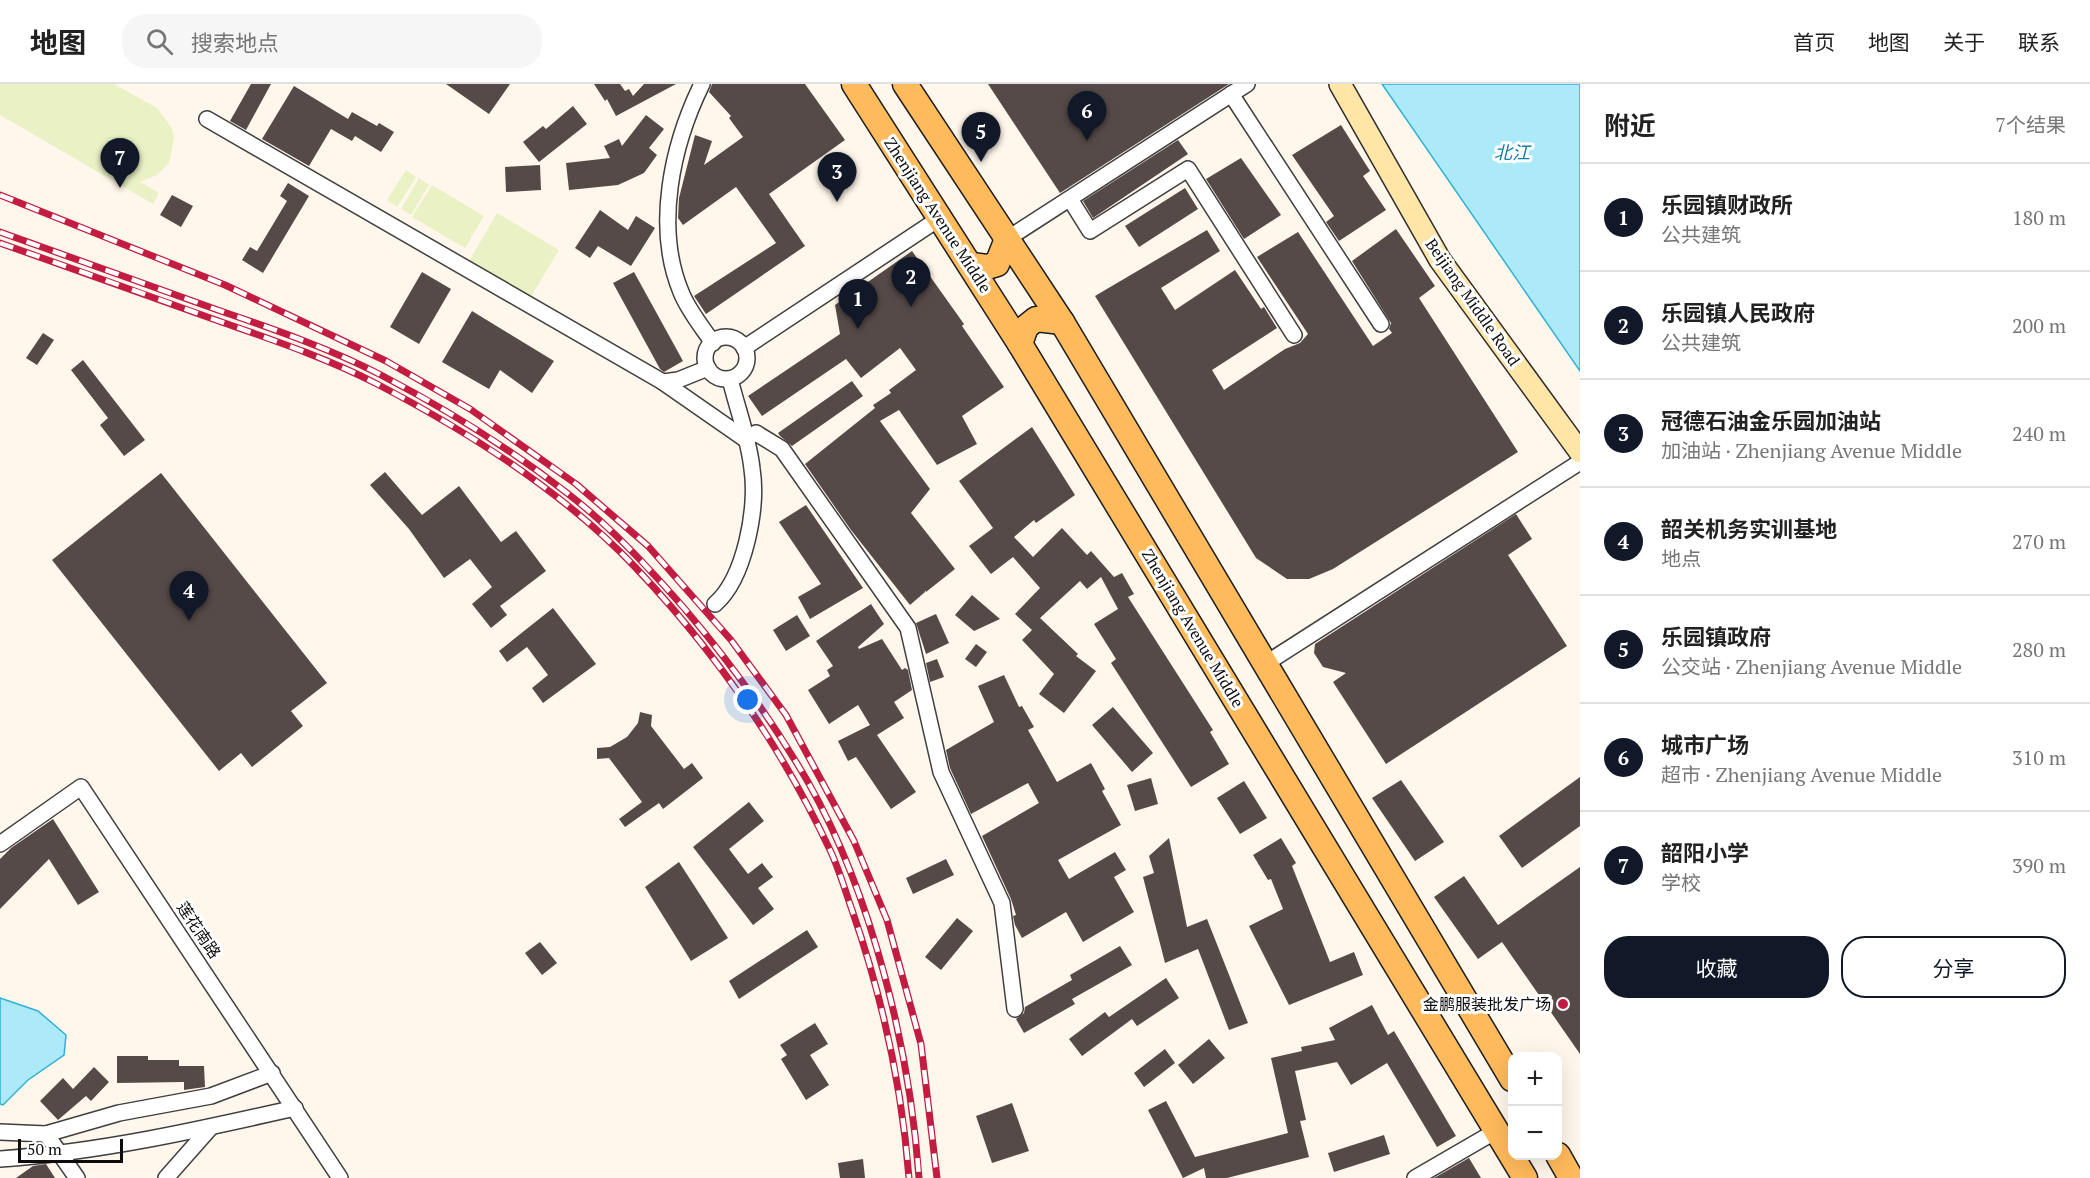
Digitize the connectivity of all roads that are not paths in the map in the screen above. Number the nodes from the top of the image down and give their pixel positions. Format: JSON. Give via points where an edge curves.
{"nodes":[{"id":1,"x":702,"y":84,"type":"edge"},
{"id":2,"x":854,"y":84,"type":"edge"},
{"id":3,"x":905,"y":84,"type":"edge"},
{"id":4,"x":1247,"y":84,"type":"edge"},
{"id":5,"x":1340,"y":84,"type":"edge"},
{"id":6,"x":1232,"y":94,"type":"junction"},
{"id":7,"x":207,"y":119,"type":"dead end"},
{"id":8,"x":1070,"y":199,"type":"junction"},
{"id":9,"x":940,"y":218,"type":"junction"},
{"id":10,"x":1007,"y":239,"type":"junction"},
{"id":11,"x":971,"y":265,"type":"junction"},
{"id":12,"x":1062,"y":322,"type":"junction"},
{"id":13,"x":1381,"y":324,"type":"dead end"},
{"id":14,"x":1294,"y":335,"type":"dead end"},
{"id":15,"x":713,"y":343,"type":"junction"},
{"id":16,"x":1020,"y":344,"type":"junction"},
{"id":17,"x":744,"y":348,"type":"junction"},
{"id":18,"x":708,"y":368,"type":"junction"},
{"id":19,"x":730,"y":379,"type":"junction"},
{"id":20,"x":663,"y":382,"type":"junction"},
{"id":21,"x":745,"y":439,"type":"junction"},
{"id":22,"x":1580,"y":452,"type":"edge"},
{"id":23,"x":1580,"y":462,"type":"edge"},
{"id":24,"x":715,"y":604,"type":"dead end"},
{"id":25,"x":1265,"y":664,"type":"junction"},
{"id":26,"x":0,"y":844,"type":"edge"},
{"id":27,"x":1015,"y":1009,"type":"dead end"},
{"id":28,"x":1508,"y":1072,"type":"edge"},
{"id":29,"x":272,"y":1073,"type":"junction"},
{"id":30,"x":295,"y":1108,"type":"junction"},
{"id":31,"x":211,"y":1127,"type":"junction"},
{"id":32,"x":1496,"y":1131,"type":"junction"},
{"id":33,"x":0,"y":1132,"type":"edge"},
{"id":34,"x":46,"y":1134,"type":"junction"},
{"id":35,"x":61,"y":1155,"type":"junction"},
{"id":36,"x":0,"y":1159,"type":"edge"},
{"id":37,"x":1560,"y":1160,"type":"edge"},
{"id":38,"x":77,"y":1178,"type":"edge"},
{"id":39,"x":166,"y":1178,"type":"edge"},
{"id":40,"x":340,"y":1178,"type":"edge"},
{"id":41,"x":1416,"y":1178,"type":"edge"},
{"id":42,"x":1525,"y":1178,"type":"edge"},
{"id":43,"x":1571,"y":1178,"type":"edge"}],
"edges":[{"from":1,"to":15,"type":"street","via":[[673,164],[669,237],[681,292]]},
{"from":2,"to":9,"type":"main road","name":"Zhenjiang Avenue Middle"},
{"from":3,"to":10,"type":"main road"},
{"from":4,"to":6,"type":"street"},
{"from":5,"to":22,"type":"street","name":"Beijiang Middle Road","via":[[1440,260]]},
{"from":6,"to":8,"type":"street"},
{"from":6,"to":13,"type":"street"},
{"from":7,"to":20,"type":"street"},
{"from":8,"to":10,"type":"street"},
{"from":8,"to":14,"type":"street","via":[[1090,231],[1188,169]]},
{"from":9,"to":11,"type":"main road","name":"Zhenjiang Avenue Middle"},
{"from":9,"to":17,"type":"street"},
{"from":10,"to":11,"type":"main road","via":[[997,264]]},
{"from":10,"to":12,"type":"main road"},
{"from":11,"to":16,"type":"main road","name":"Zhenjiang Avenue Middle"},
{"from":12,"to":16,"type":"main road","via":[[1035,319],[1026,327]]},
{"from":12,"to":25,"type":"main road"},
{"from":15,"to":17,"type":"street","via":[[733,339]]},
{"from":15,"to":18,"type":"street","via":[[706,355]]},
{"from":16,"to":32,"type":"main road","name":"Zhenjiang Avenue Middle"},
{"from":17,"to":19,"type":"street","via":[[745,367]]},
{"from":18,"to":19,"type":"street","via":[[717,377]]},
{"from":18,"to":20,"type":"street"},
{"from":19,"to":21,"type":"street"},
{"from":20,"to":21,"type":"street"},
{"from":21,"to":24,"type":"street","via":[[753,470],[752,506],[739,572]]},
{"from":21,"to":27,"type":"street","via":[[756,433],[783,449],[908,628],[941,772],[1002,903]]},
{"from":23,"to":25,"type":"street"},
{"from":25,"to":28,"type":"main road"},
{"from":26,"to":29,"type":"street","name":"莲花南路","via":[[81,787]]},
{"from":29,"to":30,"type":"street","name":"莲花南路"},
{"from":29,"to":34,"type":"street","via":[[211,1096],[119,1113]]},
{"from":30,"to":31,"type":"street"},
{"from":30,"to":40,"type":"street","name":"莲花南路"},
{"from":31,"to":35,"type":"street"},
{"from":31,"to":39,"type":"street"},
{"from":32,"to":41,"type":"street"},
{"from":32,"to":42,"type":"main road","name":"Zhenjiang Avenue Middle"},
{"from":33,"to":34,"type":"street"},
{"from":34,"to":35,"type":"street"},
{"from":35,"to":36,"type":"street"},
{"from":35,"to":38,"type":"street"},
{"from":37,"to":43,"type":"main road"}]}
